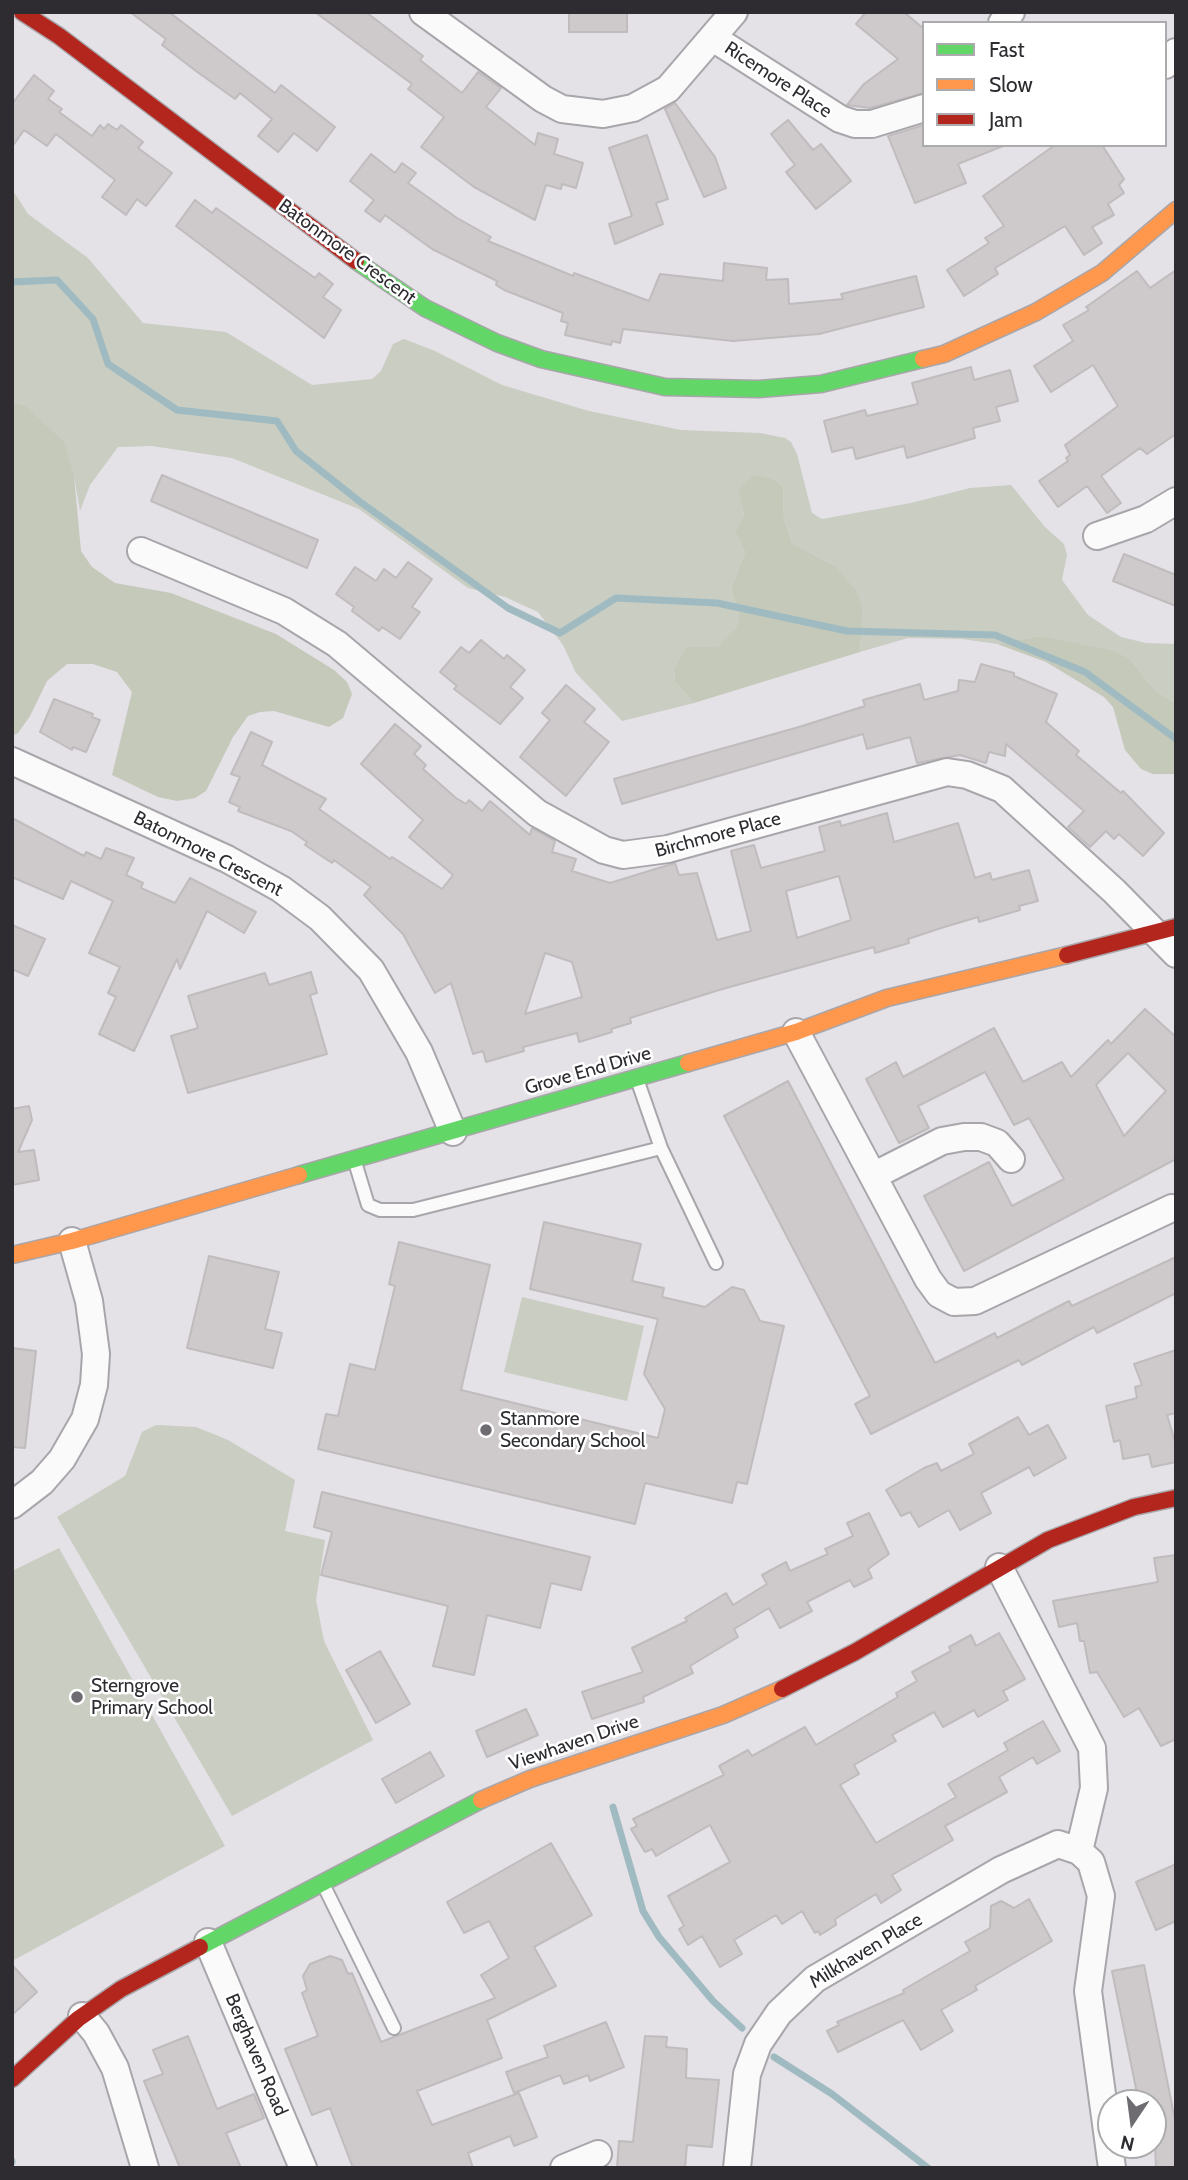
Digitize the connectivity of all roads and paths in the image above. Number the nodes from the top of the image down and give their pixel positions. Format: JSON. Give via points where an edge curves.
{"nodes":[{"id":1,"x":22,"y":12,"type":"edge"},
{"id":2,"x":423,"y":12,"type":"edge"},
{"id":3,"x":734,"y":12,"type":"edge"},
{"id":4,"x":713,"y":38,"type":"junction"},
{"id":5,"x":922,"y":109,"type":"edge"},
{"id":6,"x":1176,"y":210,"type":"edge"},
{"id":7,"x":1176,"y":501,"type":"edge"},
{"id":8,"x":1097,"y":536,"type":"dead end"},
{"id":9,"x":141,"y":551,"type":"dead end"},
{"id":10,"x":12,"y":761,"type":"edge"},
{"id":11,"x":1165,"y":930,"type":"edge"},
{"id":12,"x":1176,"y":954,"type":"edge"},
{"id":13,"x":796,"y":1032,"type":"junction"},
{"id":14,"x":637,"y":1079,"type":"junction"},
{"id":15,"x":453,"y":1132,"type":"junction"},
{"id":16,"x":661,"y":1148,"type":"junction"},
{"id":17,"x":1012,"y":1159,"type":"dead end"},
{"id":18,"x":355,"y":1160,"type":"junction"},
{"id":19,"x":873,"y":1176,"type":"junction"},
{"id":20,"x":1172,"y":1208,"type":"dead end"},
{"id":21,"x":72,"y":1241,"type":"junction"},
{"id":22,"x":12,"y":1255,"type":"edge"},
{"id":23,"x":716,"y":1263,"type":"dead end"},
{"id":24,"x":1176,"y":1499,"type":"edge"},
{"id":25,"x":12,"y":1505,"type":"edge"},
{"id":26,"x":999,"y":1567,"type":"junction"},
{"id":27,"x":1073,"y":1848,"type":"junction"},
{"id":28,"x":322,"y":1882,"type":"junction"},
{"id":29,"x":208,"y":1942,"type":"junction"},
{"id":30,"x":82,"y":2016,"type":"junction"},
{"id":31,"x":394,"y":2028,"type":"dead end"},
{"id":32,"x":12,"y":2079,"type":"edge"},
{"id":33,"x":598,"y":2154,"type":"dead end"},
{"id":34,"x":145,"y":2168,"type":"edge"},
{"id":35,"x":303,"y":2168,"type":"edge"},
{"id":36,"x":564,"y":2168,"type":"edge"},
{"id":37,"x":737,"y":2168,"type":"edge"},
{"id":38,"x":1112,"y":2168,"type":"edge"}],
"edges":[{"from":1,"to":6,"type":"street","name":"Batonmore Crescent","via":[[425,308],[541,359],[665,387],[759,389],[821,384],[944,354],[1025,317],[1102,273]]},
{"from":2,"to":4,"type":"street","via":[[543,99],[582,114],[603,114],[651,100],[682,75]]},
{"from":3,"to":4,"type":"street"},
{"from":4,"to":5,"type":"street","name":"Ricemore Place","via":[[839,119],[872,124]]},
{"from":7,"to":8,"type":"street","via":[[1146,519]]},
{"from":9,"to":11,"type":"street","name":"Birchmore Place","via":[[284,611],[337,644],[537,813],[604,850],[623,855],[668,849],[947,772],[1002,789]]},
{"from":10,"to":15,"type":"street","name":"Batonmore Crescent","via":[[227,859],[281,889],[320,918],[371,970],[419,1052]]},
{"from":11,"to":12,"type":"street","name":"Birchmore Place"},
{"from":11,"to":13,"type":"street","name":"Grove End Drive","via":[[887,998]]},
{"from":13,"to":14,"type":"street","name":"Grove End Drive"},
{"from":13,"to":19,"type":"street"},
{"from":14,"to":15,"type":"street","name":"Grove End Drive"},
{"from":14,"to":16,"type":"lane"},
{"from":15,"to":18,"type":"street","name":"Grove End Drive"},
{"from":16,"to":18,"type":"lane","via":[[395,1211],[368,1205]]},
{"from":16,"to":23,"type":"lane"},
{"from":17,"to":19,"type":"street","via":[[997,1143],[964,1137],[942,1141]]},
{"from":18,"to":21,"type":"street","name":"Grove End Drive"},
{"from":19,"to":20,"type":"street","via":[[928,1279],[939,1294],[954,1302],[975,1301]]},
{"from":21,"to":22,"type":"street","name":"Grove End Drive"},
{"from":21,"to":25,"type":"street","via":[[89,1301],[96,1354],[94,1385],[85,1419],[62,1459]]},
{"from":24,"to":26,"type":"street","name":"Viewhaven Drive","via":[[1097,1519]]},
{"from":26,"to":27,"type":"street","via":[[1092,1748],[1094,1788]]},
{"from":26,"to":28,"type":"street","name":"Viewhaven Drive","via":[[855,1652],[767,1697],[473,1802]]},
{"from":27,"to":37,"type":"street","name":"Milkhaven Place","via":[[1045,1848],[1001,1870],[797,1994],[758,2044],[751,2064]]},
{"from":27,"to":38,"type":"street","via":[[1091,1862],[1101,1896],[1088,1991]]},
{"from":28,"to":29,"type":"street","name":"Viewhaven Drive"},
{"from":28,"to":31,"type":"lane"},
{"from":29,"to":30,"type":"street","name":"Viewhaven Drive"},
{"from":29,"to":35,"type":"street","name":"Berghaven Road"},
{"from":30,"to":32,"type":"street","name":"Viewhaven Drive"},
{"from":30,"to":34,"type":"street","via":[[115,2068]]},
{"from":33,"to":36,"type":"street"}]}
